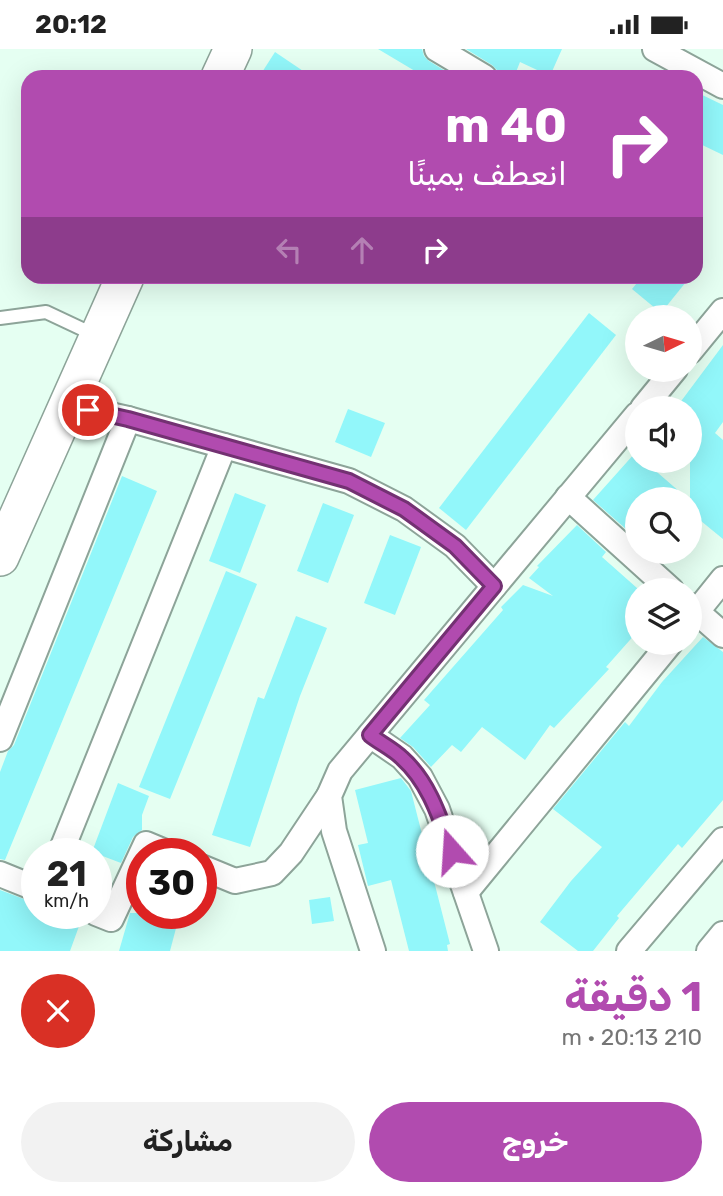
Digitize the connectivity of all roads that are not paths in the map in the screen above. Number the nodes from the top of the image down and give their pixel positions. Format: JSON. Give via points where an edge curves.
{"nodes":[{"id":1,"x":233,"y":49,"type":"edge"},
{"id":2,"x":437,"y":49,"type":"edge"},
{"id":3,"x":655,"y":49,"type":"edge"},
{"id":4,"x":223,"y":70,"type":"edge"},
{"id":5,"x":472,"y":70,"type":"edge"},
{"id":6,"x":694,"y":70,"type":"edge"},
{"id":7,"x":703,"y":75,"type":"edge"},
{"id":8,"x":723,"y":86,"type":"edge"},
{"id":9,"x":122,"y":284,"type":"edge"},
{"id":10,"x":723,"y":311,"type":"edge"},
{"id":11,"x":0,"y":318,"type":"edge"},
{"id":12,"x":97,"y":336,"type":"junction"},
{"id":13,"x":702,"y":336,"type":"edge"},
{"id":14,"x":664,"y":382,"type":"edge"},
{"id":15,"x":653,"y":396,"type":"edge"},
{"id":16,"x":69,"y":406,"type":"junction"},
{"id":17,"x":128,"y":419,"type":"junction"},
{"id":18,"x":625,"y":429,"type":"edge"},
{"id":19,"x":224,"y":446,"type":"junction"},
{"id":20,"x":568,"y":498,"type":"junction"},
{"id":21,"x":0,"y":557,"type":"edge"},
{"id":22,"x":658,"y":578,"type":"edge"},
{"id":23,"x":723,"y":579,"type":"edge"},
{"id":24,"x":494,"y":586,"type":"junction"},
{"id":25,"x":702,"y":602,"type":"edge"},
{"id":26,"x":702,"y":620,"type":"edge"},
{"id":27,"x":723,"y":635,"type":"edge"},
{"id":28,"x":660,"y":655,"type":"edge"},
{"id":29,"x":370,"y":735,"type":"junction"},
{"id":30,"x":0,"y":739,"type":"edge"},
{"id":31,"x":329,"y":796,"type":"junction"},
{"id":32,"x":66,"y":838,"type":"edge"},
{"id":33,"x":723,"y":840,"type":"edge"},
{"id":34,"x":0,"y":874,"type":"edge"},
{"id":35,"x":217,"y":874,"type":"edge"},
{"id":36,"x":21,"y":883,"type":"edge"},
{"id":37,"x":126,"y":887,"type":"edge"},
{"id":38,"x":466,"y":892,"type":"junction"},
{"id":39,"x":112,"y":917,"type":"edge"},
{"id":40,"x":723,"y":934,"type":"edge"},
{"id":41,"x":373,"y":951,"type":"edge"},
{"id":42,"x":486,"y":951,"type":"edge"},
{"id":43,"x":629,"y":951,"type":"edge"},
{"id":44,"x":709,"y":951,"type":"edge"}],
"edges":[{"from":1,"to":4,"type":"main road"},
{"from":2,"to":5,"type":"street"},
{"from":3,"to":6,"type":"street"},
{"from":7,"to":8,"type":"street"},
{"from":9,"to":12,"type":"main road"},
{"from":10,"to":13,"type":"street"},
{"from":11,"to":12,"type":"lane","via":[[46,313]]},
{"from":12,"to":16,"type":"main road"},
{"from":14,"to":15,"type":"street"},
{"from":16,"to":17,"type":"street"},
{"from":16,"to":21,"type":"main road"},
{"from":17,"to":19,"type":"street"},
{"from":17,"to":30,"type":"street"},
{"from":18,"to":20,"type":"street"},
{"from":19,"to":24,"type":"street","via":[[349,481],[404,509],[455,546]]},
{"from":19,"to":32,"type":"street"},
{"from":20,"to":22,"type":"street"},
{"from":20,"to":24,"type":"street"},
{"from":23,"to":25,"type":"street"},
{"from":24,"to":29,"type":"street"},
{"from":26,"to":27,"type":"street"},
{"from":28,"to":38,"type":"street"},
{"from":29,"to":31,"type":"street","via":[[340,771]]},
{"from":29,"to":38,"type":"street","via":[[402,757],[420,777],[437,809]]},
{"from":31,"to":35,"type":"street","via":[[272,873],[235,881]]},
{"from":31,"to":41,"type":"street","via":[[334,831]]},
{"from":33,"to":43,"type":"street"},
{"from":34,"to":36,"type":"street"},
{"from":37,"to":39,"type":"street"},
{"from":38,"to":42,"type":"street"},
{"from":40,"to":44,"type":"street"}]}
